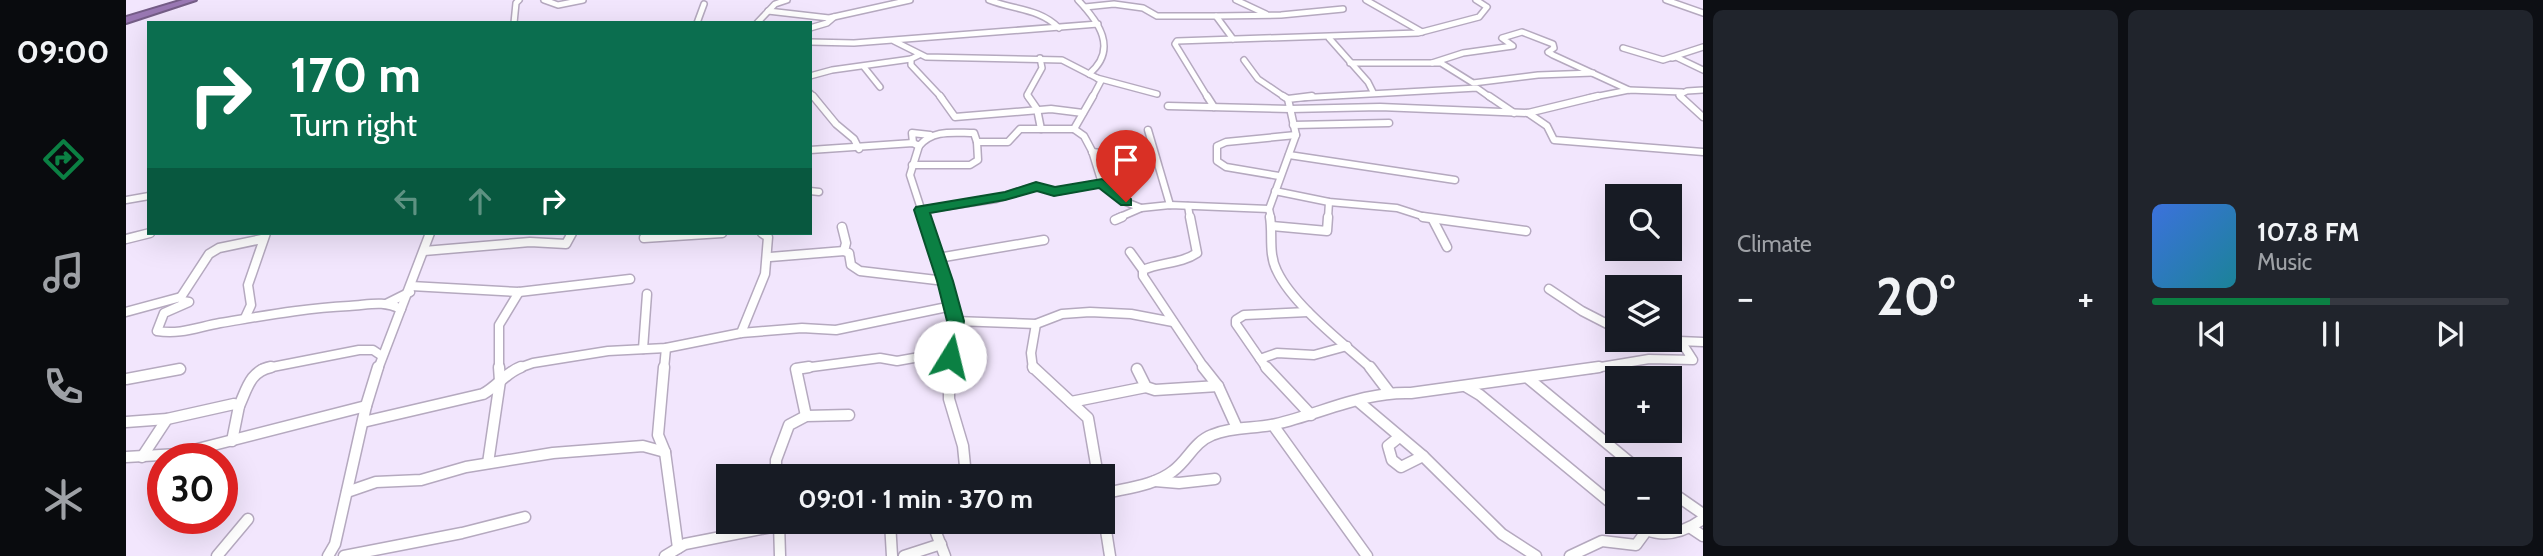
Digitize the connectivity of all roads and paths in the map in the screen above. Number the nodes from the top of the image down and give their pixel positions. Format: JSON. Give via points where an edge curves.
{"nodes":[{"id":1,"x":172,"y":0,"type":"edge"},
{"id":2,"x":192,"y":0,"type":"edge"},
{"id":3,"x":519,"y":0,"type":"edge"},
{"id":4,"x":545,"y":0,"type":"edge"},
{"id":5,"x":583,"y":0,"type":"edge"},
{"id":6,"x":787,"y":0,"type":"edge"},
{"id":7,"x":910,"y":0,"type":"edge"},
{"id":8,"x":989,"y":0,"type":"edge"},
{"id":9,"x":1078,"y":0,"type":"edge"},
{"id":10,"x":1138,"y":0,"type":"edge"},
{"id":11,"x":1236,"y":0,"type":"edge"},
{"id":12,"x":1366,"y":0,"type":"edge"},
{"id":13,"x":1476,"y":0,"type":"edge"},
{"id":14,"x":1666,"y":0,"type":"edge"},
{"id":15,"x":704,"y":4,"type":"dead end"},
{"id":16,"x":1134,"y":6,"type":"junction"},
{"id":17,"x":1084,"y":7,"type":"junction"},
{"id":18,"x":1343,"y":9,"type":"dead end"},
{"id":19,"x":768,"y":11,"type":"junction"},
{"id":20,"x":126,"y":13,"type":"edge"},
{"id":21,"x":1703,"y":13,"type":"edge"},
{"id":22,"x":1216,"y":16,"type":"junction"},
{"id":23,"x":1269,"y":16,"type":"junction"},
{"id":24,"x":834,"y":17,"type":"junction"},
{"id":25,"x":126,"y":20,"type":"edge"},
{"id":26,"x":514,"y":21,"type":"edge"},
{"id":27,"x":698,"y":21,"type":"edge"},
{"id":28,"x":759,"y":21,"type":"edge"},
{"id":29,"x":1098,"y":24,"type":"junction"},
{"id":30,"x":960,"y":26,"type":"dead end"},
{"id":31,"x":812,"y":27,"type":"edge"},
{"id":32,"x":1055,"y":27,"type":"junction"},
{"id":33,"x":1423,"y":30,"type":"junction"},
{"id":34,"x":967,"y":33,"type":"junction"},
{"id":35,"x":1329,"y":38,"type":"junction"},
{"id":36,"x":1233,"y":39,"type":"junction"},
{"id":37,"x":891,"y":41,"type":"junction"},
{"id":38,"x":812,"y":42,"type":"edge"},
{"id":39,"x":1703,"y":47,"type":"edge"},
{"id":40,"x":1623,"y":48,"type":"dead end"},
{"id":41,"x":919,"y":55,"type":"junction"},
{"id":42,"x":1040,"y":58,"type":"junction"},
{"id":43,"x":911,"y":60,"type":"junction"},
{"id":44,"x":1663,"y":60,"type":"junction"},
{"id":45,"x":1244,"y":61,"type":"dead end"},
{"id":46,"x":1350,"y":62,"type":"junction"},
{"id":47,"x":1432,"y":63,"type":"junction"},
{"id":48,"x":864,"y":67,"type":"junction"},
{"id":49,"x":1703,"y":70,"type":"edge"},
{"id":50,"x":1089,"y":74,"type":"junction"},
{"id":51,"x":1596,"y":74,"type":"junction"},
{"id":52,"x":812,"y":75,"type":"edge"},
{"id":53,"x":1097,"y":78,"type":"junction"},
{"id":54,"x":880,"y":87,"type":"dead end"},
{"id":55,"x":1629,"y":90,"type":"junction"},
{"id":56,"x":1703,"y":90,"type":"edge"},
{"id":57,"x":1373,"y":92,"type":"junction"},
{"id":58,"x":1682,"y":92,"type":"junction"},
{"id":59,"x":1157,"y":94,"type":"dead end"},
{"id":60,"x":812,"y":95,"type":"edge"},
{"id":61,"x":1286,"y":97,"type":"junction"},
{"id":62,"x":1167,"y":106,"type":"dead end"},
{"id":63,"x":1214,"y":107,"type":"junction"},
{"id":64,"x":1359,"y":108,"type":"junction"},
{"id":65,"x":1290,"y":109,"type":"junction"},
{"id":66,"x":1037,"y":110,"type":"junction"},
{"id":67,"x":1083,"y":113,"type":"junction"},
{"id":68,"x":1514,"y":113,"type":"junction"},
{"id":69,"x":1528,"y":113,"type":"junction"},
{"id":70,"x":1703,"y":117,"type":"edge"},
{"id":71,"x":1389,"y":123,"type":"dead end"},
{"id":72,"x":1376,"y":124,"type":"junction"},
{"id":73,"x":1293,"y":125,"type":"junction"},
{"id":74,"x":1041,"y":129,"type":"junction"},
{"id":75,"x":1074,"y":129,"type":"junction"},
{"id":76,"x":1148,"y":130,"type":"dead end"},
{"id":77,"x":930,"y":135,"type":"junction"},
{"id":78,"x":1296,"y":135,"type":"junction"},
{"id":79,"x":977,"y":142,"type":"junction"},
{"id":80,"x":916,"y":144,"type":"junction"},
{"id":81,"x":859,"y":149,"type":"junction"},
{"id":82,"x":812,"y":150,"type":"edge"},
{"id":83,"x":1092,"y":152,"type":"junction"},
{"id":84,"x":1703,"y":152,"type":"edge"},
{"id":85,"x":1289,"y":155,"type":"junction"},
{"id":86,"x":1156,"y":159,"type":"junction"},
{"id":87,"x":912,"y":165,"type":"junction"},
{"id":88,"x":1279,"y":176,"type":"junction"},
{"id":89,"x":1455,"y":180,"type":"dead end"},
{"id":90,"x":1102,"y":183,"type":"junction"},
{"id":91,"x":1275,"y":191,"type":"junction"},
{"id":92,"x":147,"y":196,"type":"edge"},
{"id":93,"x":126,"y":200,"type":"edge"},
{"id":94,"x":1329,"y":202,"type":"junction"},
{"id":95,"x":1170,"y":205,"type":"junction"},
{"id":96,"x":1188,"y":206,"type":"junction"},
{"id":97,"x":1140,"y":208,"type":"junction"},
{"id":98,"x":1269,"y":209,"type":"junction"},
{"id":99,"x":921,"y":210,"type":"junction"},
{"id":100,"x":1115,"y":220,"type":"dead end"},
{"id":101,"x":1433,"y":220,"type":"junction"},
{"id":102,"x":1272,"y":226,"type":"junction"},
{"id":103,"x":842,"y":227,"type":"dead end"},
{"id":104,"x":1526,"y":231,"type":"dead end"},
{"id":105,"x":147,"y":234,"type":"edge"},
{"id":106,"x":429,"y":235,"type":"edge"},
{"id":107,"x":571,"y":235,"type":"edge"},
{"id":108,"x":676,"y":235,"type":"edge"},
{"id":109,"x":765,"y":235,"type":"edge"},
{"id":110,"x":264,"y":236,"type":"edge"},
{"id":111,"x":126,"y":239,"type":"edge"},
{"id":112,"x":644,"y":239,"type":"dead end"},
{"id":113,"x":1044,"y":240,"type":"dead end"},
{"id":114,"x":1447,"y":247,"type":"dead end"},
{"id":115,"x":424,"y":251,"type":"junction"},
{"id":116,"x":844,"y":251,"type":"junction"},
{"id":117,"x":1130,"y":252,"type":"dead end"},
{"id":118,"x":770,"y":257,"type":"junction"},
{"id":119,"x":938,"y":258,"type":"junction"},
{"id":120,"x":1143,"y":270,"type":"junction"},
{"id":121,"x":629,"y":279,"type":"dead end"},
{"id":122,"x":945,"y":281,"type":"junction"},
{"id":123,"x":410,"y":289,"type":"junction"},
{"id":124,"x":1549,"y":289,"type":"dead end"},
{"id":125,"x":519,"y":292,"type":"junction"},
{"id":126,"x":647,"y":294,"type":"dead end"},
{"id":127,"x":181,"y":297,"type":"junction"},
{"id":128,"x":388,"y":303,"type":"junction"},
{"id":129,"x":952,"y":306,"type":"junction"},
{"id":130,"x":401,"y":309,"type":"junction"},
{"id":131,"x":126,"y":312,"type":"edge"},
{"id":132,"x":1308,"y":312,"type":"junction"},
{"id":133,"x":245,"y":318,"type":"junction"},
{"id":134,"x":955,"y":321,"type":"junction"},
{"id":135,"x":1173,"y":322,"type":"junction"},
{"id":136,"x":1605,"y":323,"type":"edge"},
{"id":137,"x":1036,"y":324,"type":"junction"},
{"id":138,"x":741,"y":333,"type":"junction"},
{"id":139,"x":1703,"y":342,"type":"edge"},
{"id":140,"x":1682,"y":343,"type":"joint"},
{"id":141,"x":1347,"y":346,"type":"junction"},
{"id":142,"x":666,"y":348,"type":"junction"},
{"id":143,"x":643,"y":349,"type":"junction"},
{"id":144,"x":382,"y":356,"type":"junction"},
{"id":145,"x":950,"y":357,"type":"junction"},
{"id":146,"x":1260,"y":359,"type":"junction"},
{"id":147,"x":180,"y":369,"type":"dead end"},
{"id":148,"x":1137,"y":369,"type":"dead end"},
{"id":149,"x":126,"y":379,"type":"edge"},
{"id":150,"x":1529,"y":379,"type":"junction"},
{"id":151,"x":500,"y":381,"type":"junction"},
{"id":152,"x":1218,"y":386,"type":"junction"},
{"id":153,"x":1465,"y":386,"type":"junction"},
{"id":154,"x":1146,"y":387,"type":"junction"},
{"id":155,"x":1389,"y":392,"type":"junction"},
{"id":156,"x":1071,"y":402,"type":"junction"},
{"id":157,"x":1359,"y":402,"type":"junction"},
{"id":158,"x":239,"y":406,"type":"junction"},
{"id":159,"x":366,"y":406,"type":"junction"},
{"id":160,"x":849,"y":415,"type":"dead end"},
{"id":161,"x":1311,"y":415,"type":"junction"},
{"id":162,"x":806,"y":416,"type":"junction"},
{"id":163,"x":167,"y":419,"type":"junction"},
{"id":164,"x":126,"y":422,"type":"edge"},
{"id":165,"x":363,"y":422,"type":"junction"},
{"id":166,"x":1273,"y":425,"type":"junction"},
{"id":167,"x":1237,"y":428,"type":"junction"},
{"id":168,"x":658,"y":435,"type":"junction"},
{"id":169,"x":1398,"y":438,"type":"junction"},
{"id":170,"x":232,"y":441,"type":"junction"},
{"id":171,"x":645,"y":447,"type":"junction"},
{"id":172,"x":665,"y":452,"type":"junction"},
{"id":173,"x":1423,"y":456,"type":"junction"},
{"id":174,"x":126,"y":457,"type":"edge"},
{"id":175,"x":142,"y":457,"type":"junction"},
{"id":176,"x":1623,"y":457,"type":"edge"},
{"id":177,"x":488,"y":463,"type":"junction"},
{"id":178,"x":776,"y":464,"type":"edge"},
{"id":179,"x":965,"y":464,"type":"edge"},
{"id":180,"x":1096,"y":464,"type":"edge"},
{"id":181,"x":1215,"y":479,"type":"dead end"},
{"id":182,"x":1154,"y":481,"type":"junction"},
{"id":183,"x":1115,"y":491,"type":"edge"},
{"id":184,"x":348,"y":492,"type":"junction"},
{"id":185,"x":1605,"y":498,"type":"edge"},
{"id":186,"x":1682,"y":499,"type":"edge"},
{"id":187,"x":1703,"y":514,"type":"edge"},
{"id":188,"x":525,"y":517,"type":"dead end"},
{"id":189,"x":248,"y":519,"type":"dead end"},
{"id":190,"x":1703,"y":519,"type":"edge"},
{"id":191,"x":1691,"y":528,"type":"junction"},
{"id":192,"x":1682,"y":530,"type":"edge"},
{"id":193,"x":729,"y":534,"type":"edge"},
{"id":194,"x":778,"y":534,"type":"edge"},
{"id":195,"x":891,"y":534,"type":"edge"},
{"id":196,"x":1107,"y":534,"type":"edge"},
{"id":197,"x":1644,"y":534,"type":"edge"},
{"id":198,"x":1703,"y":536,"type":"edge"},
{"id":199,"x":678,"y":548,"type":"junction"},
{"id":200,"x":943,"y":550,"type":"edge"},
{"id":201,"x":217,"y":556,"type":"edge"},
{"id":202,"x":328,"y":556,"type":"edge"},
{"id":203,"x":344,"y":556,"type":"edge"},
{"id":204,"x":665,"y":556,"type":"edge"},
{"id":205,"x":780,"y":556,"type":"edge"},
{"id":206,"x":892,"y":556,"type":"edge"},
{"id":207,"x":904,"y":556,"type":"edge"},
{"id":208,"x":1110,"y":556,"type":"edge"},
{"id":209,"x":1367,"y":556,"type":"edge"},
{"id":210,"x":1536,"y":556,"type":"edge"},
{"id":211,"x":1570,"y":556,"type":"edge"}],
"edges":[{"from":1,"to":20,"type":"highway"},
{"from":2,"to":25,"type":"highway"},
{"from":3,"to":26,"type":"street"},
{"from":4,"to":5,"type":"street","via":[[558,5]]},
{"from":6,"to":19,"type":"street"},
{"from":7,"to":24,"type":"street"},
{"from":8,"to":32,"type":"street","via":[[1033,10]]},
{"from":9,"to":17,"type":"street"},
{"from":10,"to":16,"type":"street"},
{"from":11,"to":23,"type":"street"},
{"from":12,"to":33,"type":"street"},
{"from":13,"to":33,"type":"street","via":[[1487,7],[1479,17]]},
{"from":14,"to":21,"type":"street"},
{"from":15,"to":27,"type":"street"},
{"from":16,"to":17,"type":"street"},
{"from":16,"to":22,"type":"street","via":[[1157,16]]},
{"from":17,"to":29,"type":"street"},
{"from":18,"to":23,"type":"street"},
{"from":19,"to":24,"type":"street"},
{"from":19,"to":28,"type":"street"},
{"from":22,"to":23,"type":"street"},
{"from":22,"to":36,"type":"street"},
{"from":24,"to":31,"type":"street"},
{"from":29,"to":32,"type":"street"},
{"from":29,"to":50,"type":"street","via":[[1105,41],[1099,66]]},
{"from":30,"to":34,"type":"street"},
{"from":32,"to":34,"type":"street"},
{"from":33,"to":35,"type":"street"},
{"from":34,"to":37,"type":"street"},
{"from":35,"to":36,"type":"street"},
{"from":35,"to":46,"type":"street"},
{"from":36,"to":63,"type":"street","via":[[1175,42]]},
{"from":37,"to":38,"type":"street"},
{"from":37,"to":41,"type":"street"},
{"from":39,"to":44,"type":"street"},
{"from":40,"to":44,"type":"street"},
{"from":41,"to":42,"type":"street"},
{"from":41,"to":43,"type":"street"},
{"from":42,"to":50,"type":"street","via":[[1069,62]]},
{"from":42,"to":66,"type":"street","via":[[1042,68],[1027,95]]},
{"from":43,"to":48,"type":"street"},
{"from":43,"to":66,"type":"street","via":[[955,117]]},
{"from":44,"to":49,"type":"street","via":[[1676,57]]},
{"from":45,"to":61,"type":"street","via":[[1258,79]]},
{"from":46,"to":47,"type":"street"},
{"from":46,"to":57,"type":"street"},
{"from":47,"to":51,"type":"street","via":[[1441,63],[1473,83]]},
{"from":47,"to":51,"type":"street","via":[[1513,46],[1502,38],[1522,32],[1553,44],[1548,52]]},
{"from":48,"to":52,"type":"street"},
{"from":48,"to":54,"type":"street"},
{"from":50,"to":53,"type":"street"},
{"from":51,"to":55,"type":"street"},
{"from":53,"to":59,"type":"street"},
{"from":53,"to":67,"type":"street","via":[[1101,81]]},
{"from":55,"to":58,"type":"street"},
{"from":55,"to":69,"type":"street"},
{"from":56,"to":58,"type":"street"},
{"from":57,"to":61,"type":"street"},
{"from":57,"to":68,"type":"street","via":[[1477,88]]},
{"from":58,"to":70,"type":"street","via":[[1683,100]]},
{"from":60,"to":81,"type":"street","via":[[855,139]]},
{"from":61,"to":65,"type":"street"},
{"from":62,"to":63,"type":"street"},
{"from":63,"to":65,"type":"street"},
{"from":64,"to":65,"type":"street"},
{"from":64,"to":68,"type":"street"},
{"from":64,"to":72,"type":"street"},
{"from":65,"to":73,"type":"street"},
{"from":66,"to":67,"type":"street"},
{"from":66,"to":74,"type":"street"},
{"from":67,"to":75,"type":"street"},
{"from":68,"to":69,"type":"street"},
{"from":69,"to":84,"type":"street","via":[[1547,126],[1554,140],[1565,143]]},
{"from":71,"to":72,"type":"street"},
{"from":72,"to":73,"type":"street"},
{"from":73,"to":78,"type":"street"},
{"from":74,"to":75,"type":"street"},
{"from":74,"to":79,"type":"street","via":[[1020,129],[1008,142]]},
{"from":75,"to":83,"type":"street","via":[[1084,136]]},
{"from":76,"to":86,"type":"street"},
{"from":77,"to":79,"type":"street","via":[[974,133]]},
{"from":77,"to":80,"type":"street"},
{"from":77,"to":80,"type":"street","via":[[912,133]]},
{"from":78,"to":85,"type":"street"},
{"from":78,"to":88,"type":"street","via":[[1217,146],[1217,161],[1226,166]]},
{"from":79,"to":87,"type":"street","via":[[978,160],[970,164]]},
{"from":80,"to":81,"type":"street"},
{"from":80,"to":87,"type":"street"},
{"from":81,"to":82,"type":"street"},
{"from":83,"to":86,"type":"street"},
{"from":83,"to":90,"type":"street"},
{"from":85,"to":88,"type":"street"},
{"from":85,"to":89,"type":"street"},
{"from":86,"to":95,"type":"street"},
{"from":87,"to":99,"type":"street","via":[[910,175]]},
{"from":88,"to":91,"type":"street"},
{"from":90,"to":97,"type":"street"},
{"from":90,"to":99,"type":"street","via":[[1054,192],[1036,186]]},
{"from":91,"to":94,"type":"street"},
{"from":91,"to":98,"type":"street"},
{"from":92,"to":93,"type":"street"},
{"from":94,"to":101,"type":"street","via":[[1397,208]]},
{"from":94,"to":102,"type":"street","via":[[1327,231]]},
{"from":95,"to":96,"type":"street"},
{"from":95,"to":97,"type":"street"},
{"from":96,"to":98,"type":"street"},
{"from":96,"to":120,"type":"street","via":[[1197,253]]},
{"from":97,"to":100,"type":"street"},
{"from":98,"to":102,"type":"street"},
{"from":99,"to":119,"type":"street"},
{"from":101,"to":104,"type":"street"},
{"from":101,"to":114,"type":"street"},
{"from":102,"to":132,"type":"street","via":[[1276,270]]},
{"from":103,"to":116,"type":"street"},
{"from":105,"to":111,"type":"street"},
{"from":106,"to":115,"type":"street"},
{"from":107,"to":115,"type":"street","via":[[565,244],[530,242]]},
{"from":108,"to":112,"type":"street"},
{"from":109,"to":118,"type":"street"},
{"from":110,"to":127,"type":"street","via":[[209,254]]},
{"from":110,"to":133,"type":"street","via":[[248,285],[251,305]]},
{"from":113,"to":119,"type":"street"},
{"from":115,"to":123,"type":"street"},
{"from":116,"to":118,"type":"street"},
{"from":116,"to":122,"type":"street","via":[[860,271]]},
{"from":117,"to":120,"type":"street"},
{"from":118,"to":138,"type":"street"},
{"from":119,"to":122,"type":"street"},
{"from":120,"to":135,"type":"street"},
{"from":121,"to":125,"type":"street"},
{"from":122,"to":129,"type":"street"},
{"from":123,"to":125,"type":"street"},
{"from":123,"to":128,"type":"street"},
{"from":123,"to":130,"type":"street"},
{"from":124,"to":136,"type":"street"},
{"from":125,"to":151,"type":"street","via":[[499,325]]},
{"from":126,"to":143,"type":"street"},
{"from":127,"to":131,"type":"street"},
{"from":127,"to":133,"type":"street","via":[[189,302],[164,313],[157,331],[176,334]]},
{"from":128,"to":130,"type":"street"},
{"from":128,"to":133,"type":"street","via":[[323,306]]},
{"from":129,"to":134,"type":"street"},
{"from":129,"to":138,"type":"street","via":[[836,330]]},
{"from":130,"to":144,"type":"street"},
{"from":132,"to":141,"type":"street"},
{"from":132,"to":146,"type":"street","via":[[1244,315],[1236,320]]},
{"from":134,"to":137,"type":"street"},
{"from":134,"to":145,"type":"street"},
{"from":135,"to":137,"type":"street","via":[[1123,311],[1085,311],[1056,315]]},
{"from":135,"to":152,"type":"street"},
{"from":137,"to":156,"type":"street","via":[[1033,369]]},
{"from":138,"to":142,"type":"street"},
{"from":139,"to":140,"type":"street"},
{"from":140,"to":150,"type":"street","via":[[1693,360],[1649,359]]},
{"from":141,"to":146,"type":"street","via":[[1325,355],[1271,352]]},
{"from":141,"to":155,"type":"street"},
{"from":142,"to":143,"type":"street"},
{"from":142,"to":168,"type":"street"},
{"from":143,"to":151,"type":"street","via":[[533,363],[508,372]]},
{"from":144,"to":158,"type":"street","via":[[373,350],[359,350],[262,369],[252,376]]},
{"from":144,"to":159,"type":"street"},
{"from":145,"to":162,"type":"street","via":[[880,358],[796,369]]},
{"from":145,"to":179,"type":"street","via":[[949,399]]},
{"from":146,"to":161,"type":"street"},
{"from":147,"to":149,"type":"street"},
{"from":148,"to":154,"type":"street"},
{"from":150,"to":153,"type":"street"},
{"from":150,"to":176,"type":"street"},
{"from":151,"to":165,"type":"street","via":[[483,394]]},
{"from":151,"to":177,"type":"street"},
{"from":152,"to":154,"type":"street","via":[[1174,391]]},
{"from":152,"to":167,"type":"street"},
{"from":153,"to":155,"type":"street"},
{"from":153,"to":185,"type":"street"},
{"from":154,"to":156,"type":"street"},
{"from":155,"to":157,"type":"street"},
{"from":156,"to":180,"type":"street","via":[[1088,418]]},
{"from":157,"to":161,"type":"street"},
{"from":157,"to":169,"type":"street"},
{"from":158,"to":163,"type":"street"},
{"from":158,"to":170,"type":"street"},
{"from":159,"to":165,"type":"street"},
{"from":159,"to":170,"type":"street"},
{"from":160,"to":162,"type":"street"},
{"from":161,"to":166,"type":"street"},
{"from":162,"to":178,"type":"street","via":[[784,432]]},
{"from":163,"to":164,"type":"street"},
{"from":163,"to":175,"type":"street"},
{"from":165,"to":184,"type":"street"},
{"from":166,"to":167,"type":"street"},
{"from":166,"to":209,"type":"street"},
{"from":167,"to":182,"type":"street","via":[[1211,435],[1174,471]]},
{"from":168,"to":171,"type":"street"},
{"from":168,"to":172,"type":"street"},
{"from":169,"to":173,"type":"street"},
{"from":169,"to":173,"type":"street","via":[[1388,446],[1392,460],[1401,467]]},
{"from":170,"to":175,"type":"street","via":[[169,456]]},
{"from":171,"to":172,"type":"street"},
{"from":171,"to":177,"type":"street","via":[[599,448]]},
{"from":172,"to":199,"type":"street"},
{"from":173,"to":210,"type":"street","via":[[1502,534]]},
{"from":174,"to":175,"type":"street"},
{"from":177,"to":184,"type":"street","via":[[421,480],[376,482]]},
{"from":181,"to":182,"type":"street"},
{"from":182,"to":183,"type":"street"},
{"from":184,"to":202,"type":"street"},
{"from":186,"to":187,"type":"street"},
{"from":188,"to":203,"type":"street"},
{"from":189,"to":201,"type":"street"},
{"from":190,"to":191,"type":"street"},
{"from":191,"to":192,"type":"street"},
{"from":191,"to":198,"type":"street"},
{"from":193,"to":199,"type":"street"},
{"from":194,"to":205,"type":"street"},
{"from":195,"to":206,"type":"street"},
{"from":196,"to":208,"type":"street"},
{"from":197,"to":211,"type":"street","via":[[1636,545],[1602,541]]},
{"from":199,"to":204,"type":"street"},
{"from":200,"to":207,"type":"street"}]}
